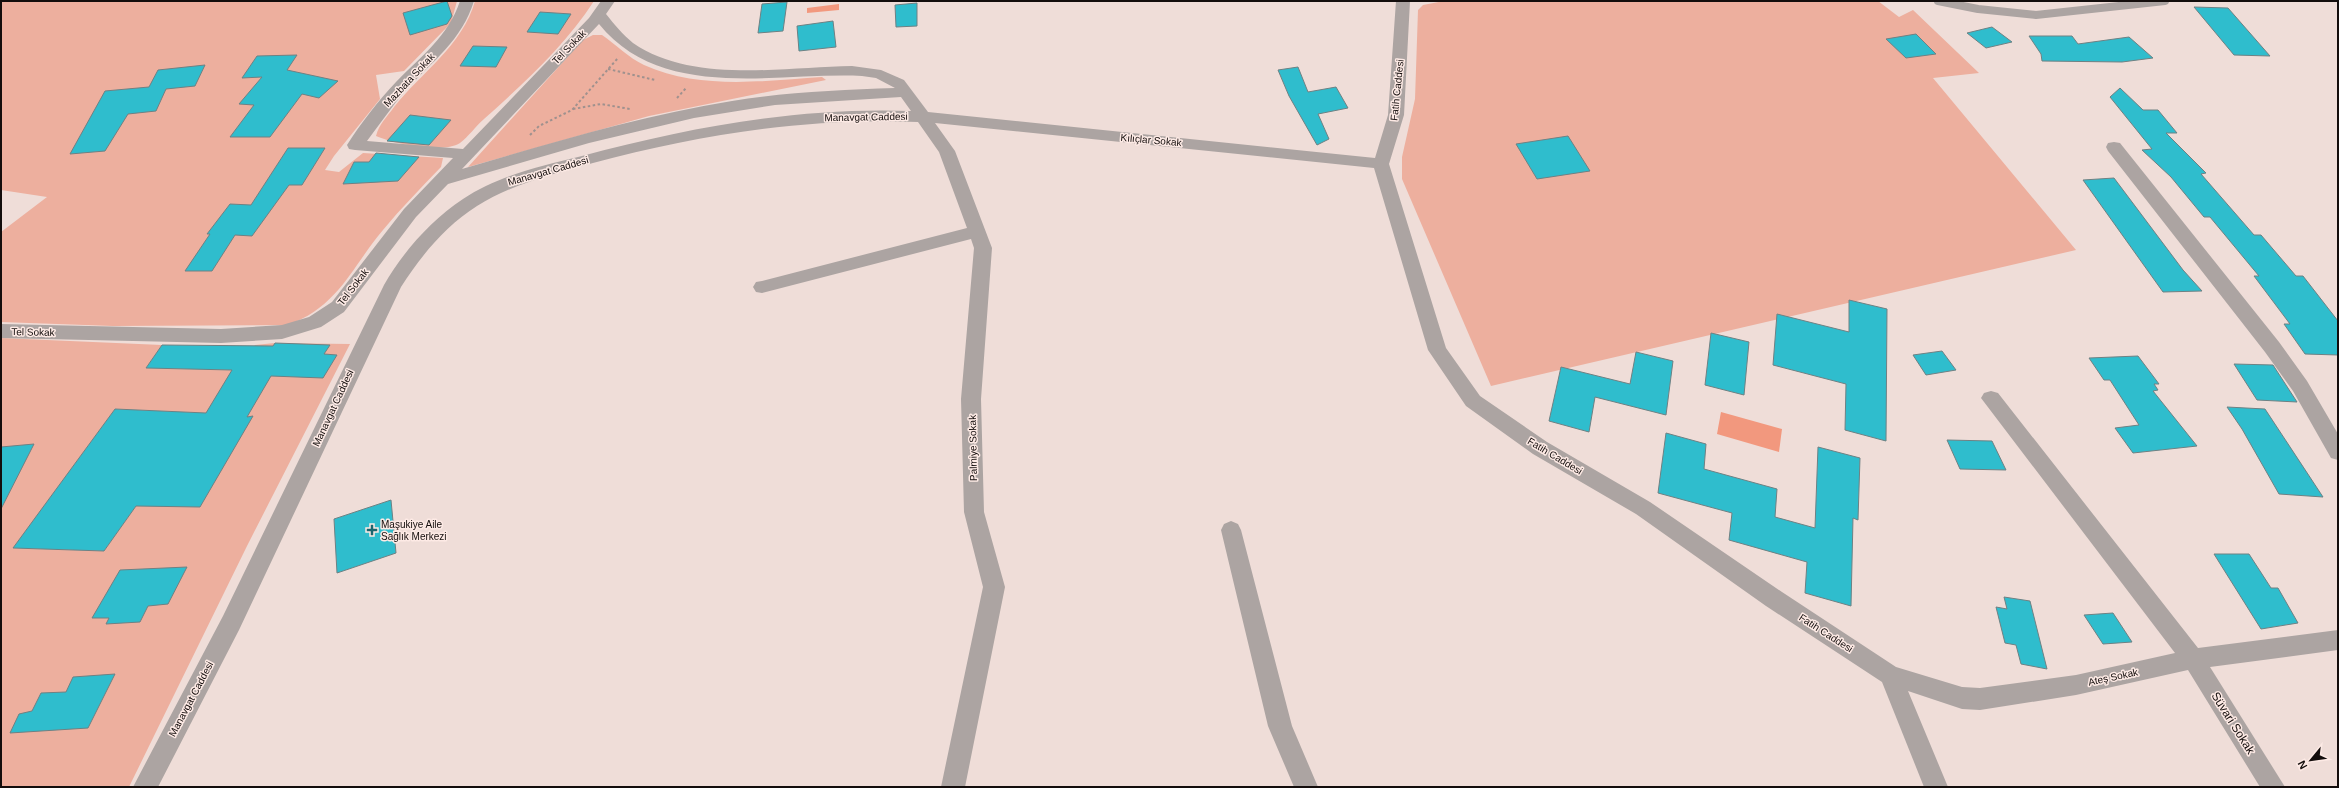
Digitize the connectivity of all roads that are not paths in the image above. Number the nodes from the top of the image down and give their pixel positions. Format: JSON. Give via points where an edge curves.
{"nodes":[{"id":1,"x":467,"y":1,"type":"edge"},
{"id":2,"x":1403,"y":1,"type":"edge"},
{"id":3,"x":1938,"y":1,"type":"edge"},
{"id":4,"x":2165,"y":1,"type":"edge"},
{"id":5,"x":603,"y":8,"type":"edge"},
{"id":6,"x":906,"y":92,"type":"junction"},
{"id":7,"x":922,"y":117,"type":"junction"},
{"id":8,"x":2114,"y":147,"type":"dead end"},
{"id":9,"x":465,"y":154,"type":"junction"},
{"id":10,"x":1381,"y":164,"type":"junction"},
{"id":11,"x":440,"y":180,"type":"junction"},
{"id":12,"x":977,"y":231,"type":"junction"},
{"id":13,"x":762,"y":287,"type":"dead end"},
{"id":14,"x":1,"y":331,"type":"edge"},
{"id":15,"x":1991,"y":398,"type":"dead end"},
{"id":16,"x":2338,"y":452,"type":"edge"},
{"id":17,"x":1231,"y":530,"type":"dead end"},
{"id":18,"x":2338,"y":640,"type":"edge"},
{"id":19,"x":2193,"y":659,"type":"junction"},
{"id":20,"x":1890,"y":675,"type":"junction"},
{"id":21,"x":146,"y":787,"type":"edge"},
{"id":22,"x":953,"y":787,"type":"edge"},
{"id":23,"x":1306,"y":787,"type":"edge"},
{"id":24,"x":1936,"y":787,"type":"edge"},
{"id":25,"x":2273,"y":787,"type":"edge"}],
"edges":[{"from":1,"to":9,"type":"street","name":"Mazbata Sokak","via":[[450,36],[392,96],[355,145]]},
{"from":2,"to":10,"type":"street","name":"Fatih Caddesi","via":[[1396,115]]},
{"from":3,"to":4,"type":"lane","via":[[1978,9],[2036,15]]},
{"from":5,"to":6,"type":"street","name":"Manavgat Caddesi","via":[[616,35],[652,59],[701,71],[758,75],[862,71],[890,77],[899,82]]},
{"from":5,"to":9,"type":"street","name":"Tel Sokak"},
{"from":6,"to":7,"type":"street","name":"Manavgat Caddesi"},
{"from":6,"to":11,"type":"street","via":[[800,97],[732,106],[649,123]]},
{"from":7,"to":10,"type":"street","name":"Kılıçlar Sokak"},
{"from":7,"to":12,"type":"street","name":"Palmiye Sokak","via":[[948,151]]},
{"from":7,"to":21,"type":"street","name":"Manavgat Caddesi","via":[[864,116],[792,121],[696,134],[653,143],[506,183],[483,194],[444,222],[420,246],[393,285],[231,623]]},
{"from":8,"to":16,"type":"street","via":[[2272,347],[2300,386]]},
{"from":9,"to":11,"type":"street","name":"Tel Sokak"},
{"from":10,"to":20,"type":"street","name":"Fatih Caddesi","via":[[1437,350],[1473,401],[1540,448],[1643,508],[1774,599]]},
{"from":11,"to":14,"type":"street","name":"Tel Sokak","via":[[384,246],[338,307],[321,319],[300,328],[263,334],[221,336]]},
{"from":12,"to":13,"type":"street"},
{"from":12,"to":22,"type":"street","name":"Palmiye Sokak","via":[[983,248],[971,399],[974,512],[994,587]]},
{"from":15,"to":19,"type":"street","name":"Süvari Sokak"},
{"from":17,"to":23,"type":"street","via":[[1280,726]]},
{"from":18,"to":19,"type":"street","name":"Ateş Sokak"},
{"from":19,"to":20,"type":"street","name":"Ateş Sokak","via":[[2076,685],[1980,699],[1962,698]]},
{"from":19,"to":25,"type":"street","name":"Süvari Sokak"},
{"from":20,"to":24,"type":"street"}]}
